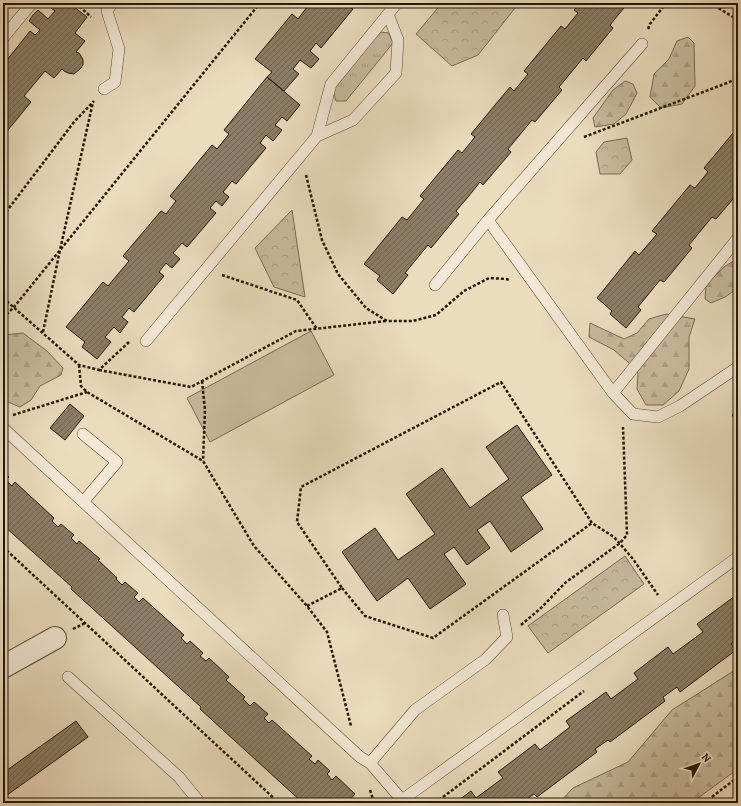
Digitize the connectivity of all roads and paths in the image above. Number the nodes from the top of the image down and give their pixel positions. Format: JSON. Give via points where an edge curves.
{"nodes":[{"id":1,"x":32,"y":3,"type":"edge"},
{"id":2,"x":76,"y":3,"type":"edge"},
{"id":3,"x":112,"y":3,"type":"edge"},
{"id":4,"x":260,"y":3,"type":"edge"},
{"id":5,"x":398,"y":3,"type":"edge"},
{"id":6,"x":666,"y":3,"type":"edge"},
{"id":7,"x":710,"y":3,"type":"edge"},
{"id":8,"x":388,"y":14,"type":"junction"},
{"id":9,"x":738,"y":20,"type":"edge"},
{"id":10,"x":95,"y":21,"type":"dead end"},
{"id":11,"x":3,"y":38,"type":"edge"},
{"id":12,"x":642,"y":44,"type":"joint"},
{"id":13,"x":738,"y":78,"type":"edge"},
{"id":14,"x":104,"y":90,"type":"joint"},
{"id":15,"x":94,"y":101,"type":"junction"},
{"id":16,"x":316,"y":136,"type":"junction"},
{"id":17,"x":550,"y":150,"type":"junction"},
{"id":18,"x":300,"y":155,"type":"junction"},
{"id":19,"x":3,"y":216,"type":"edge"},
{"id":20,"x":488,"y":220,"type":"junction"},
{"id":21,"x":738,"y":238,"type":"edge"},
{"id":22,"x":60,"y":250,"type":"junction"},
{"id":23,"x":218,"y":274,"type":"dead end"},
{"id":24,"x":435,"y":285,"type":"dead end"},
{"id":25,"x":540,"y":291,"type":"junction"},
{"id":26,"x":3,"y":298,"type":"edge"},
{"id":27,"x":14,"y":307,"type":"junction"},
{"id":28,"x":3,"y":318,"type":"edge"},
{"id":29,"x":387,"y":321,"type":"junction"},
{"id":30,"x":317,"y":329,"type":"junction"},
{"id":31,"x":43,"y":332,"type":"junction"},
{"id":32,"x":133,"y":339,"type":"dead end"},
{"id":33,"x":146,"y":341,"type":"dead end"},
{"id":34,"x":79,"y":365,"type":"junction"},
{"id":35,"x":738,"y":367,"type":"edge"},
{"id":36,"x":99,"y":370,"type":"junction"},
{"id":37,"x":202,"y":381,"type":"junction"},
{"id":38,"x":87,"y":392,"type":"junction"},
{"id":39,"x":613,"y":393,"type":"junction"},
{"id":40,"x":622,"y":403,"type":"junction"},
{"id":41,"x":11,"y":415,"type":"dead end"},
{"id":42,"x":3,"y":428,"type":"edge"},
{"id":43,"x":83,"y":434,"type":"dead end"},
{"id":44,"x":203,"y":461,"type":"junction"},
{"id":45,"x":83,"y":502,"type":"junction"},
{"id":46,"x":592,"y":523,"type":"junction"},
{"id":47,"x":620,"y":543,"type":"junction"},
{"id":48,"x":3,"y":547,"type":"edge"},
{"id":49,"x":738,"y":557,"type":"edge"},
{"id":50,"x":342,"y":588,"type":"junction"},
{"id":51,"x":657,"y":593,"type":"dead end"},
{"id":52,"x":307,"y":606,"type":"junction"},
{"id":53,"x":503,"y":615,"type":"dead end"},
{"id":54,"x":507,"y":637,"type":"junction"},
{"id":55,"x":55,"y":638,"type":"dead end"},
{"id":56,"x":3,"y":667,"type":"edge"},
{"id":57,"x":68,"y":677,"type":"dead end"},
{"id":58,"x":360,"y":757,"type":"junction"},
{"id":59,"x":370,"y":763,"type":"junction"},
{"id":60,"x":738,"y":777,"type":"edge"},
{"id":61,"x":401,"y":802,"type":"edge"},
{"id":62,"x":200,"y":803,"type":"edge"},
{"id":63,"x":279,"y":803,"type":"edge"},
{"id":64,"x":373,"y":803,"type":"edge"},
{"id":65,"x":704,"y":803,"type":"edge"}],
"edges":[{"from":1,"to":11,"type":"lane"},
{"from":2,"to":10,"type":"path"},
{"from":3,"to":14,"type":"lane","via":[[108,11],[119,49],[115,82]]},
{"from":4,"to":22,"type":"path"},
{"from":5,"to":8,"type":"lane"},
{"from":6,"to":12,"type":"path","via":[[650,24]]},
{"from":7,"to":9,"type":"path"},
{"from":8,"to":16,"type":"lane","via":[[331,84]]},
{"from":8,"to":16,"type":"lane","via":[[398,40],[396,73],[353,120]]},
{"from":12,"to":17,"type":"lane"},
{"from":13,"to":17,"type":"path"},
{"from":14,"to":15,"type":"path"},
{"from":15,"to":19,"type":"path","via":[[74,122]]},
{"from":15,"to":22,"type":"path"},
{"from":16,"to":18,"type":"lane"},
{"from":17,"to":20,"type":"lane"},
{"from":18,"to":29,"type":"path","via":[[322,240],[338,274],[366,308]]},
{"from":18,"to":33,"type":"lane"},
{"from":20,"to":24,"type":"lane"},
{"from":20,"to":25,"type":"lane"},
{"from":21,"to":39,"type":"lane"},
{"from":22,"to":27,"type":"path"},
{"from":22,"to":31,"type":"path"},
{"from":23,"to":30,"type":"path","via":[[297,300]]},
{"from":25,"to":29,"type":"path","via":[[506,279],[489,278],[464,291],[436,315],[413,321]]},
{"from":25,"to":39,"type":"lane"},
{"from":26,"to":27,"type":"path"},
{"from":27,"to":28,"type":"path"},
{"from":27,"to":31,"type":"path"},
{"from":29,"to":30,"type":"path"},
{"from":30,"to":37,"type":"path","via":[[296,331]]},
{"from":31,"to":34,"type":"path"},
{"from":32,"to":36,"type":"path"},
{"from":34,"to":36,"type":"path"},
{"from":34,"to":38,"type":"path","via":[[81,386]]},
{"from":35,"to":40,"type":"lane","via":[[680,406],[658,417],[632,414]]},
{"from":36,"to":37,"type":"path","via":[[191,387]]},
{"from":37,"to":44,"type":"path","via":[[205,410]]},
{"from":38,"to":41,"type":"path"},
{"from":38,"to":44,"type":"path"},
{"from":39,"to":40,"type":"lane"},
{"from":40,"to":47,"type":"path","via":[[627,535]]},
{"from":42,"to":45,"type":"lane"},
{"from":43,"to":45,"type":"lane","via":[[117,462]]},
{"from":44,"to":52,"type":"path","via":[[254,546]]},
{"from":45,"to":58,"type":"lane"},
{"from":46,"to":47,"type":"path"},
{"from":46,"to":50,"type":"path","via":[[433,638],[365,616]]},
{"from":46,"to":50,"type":"path","via":[[501,382],[301,487],[297,522]]},
{"from":47,"to":51,"type":"path"},
{"from":47,"to":54,"type":"path","via":[[565,583]]},
{"from":48,"to":63,"type":"path"},
{"from":49,"to":61,"type":"lane"},
{"from":50,"to":52,"type":"path"},
{"from":52,"to":58,"type":"path","via":[[327,632]]},
{"from":53,"to":54,"type":"lane"},
{"from":54,"to":59,"type":"lane","via":[[486,659],[415,710]]},
{"from":55,"to":56,"type":"street"},
{"from":57,"to":62,"type":"lane","via":[[179,776]]},
{"from":58,"to":59,"type":"lane"},
{"from":58,"to":64,"type":"path"},
{"from":59,"to":61,"type":"lane"},
{"from":60,"to":65,"type":"path"}]}
